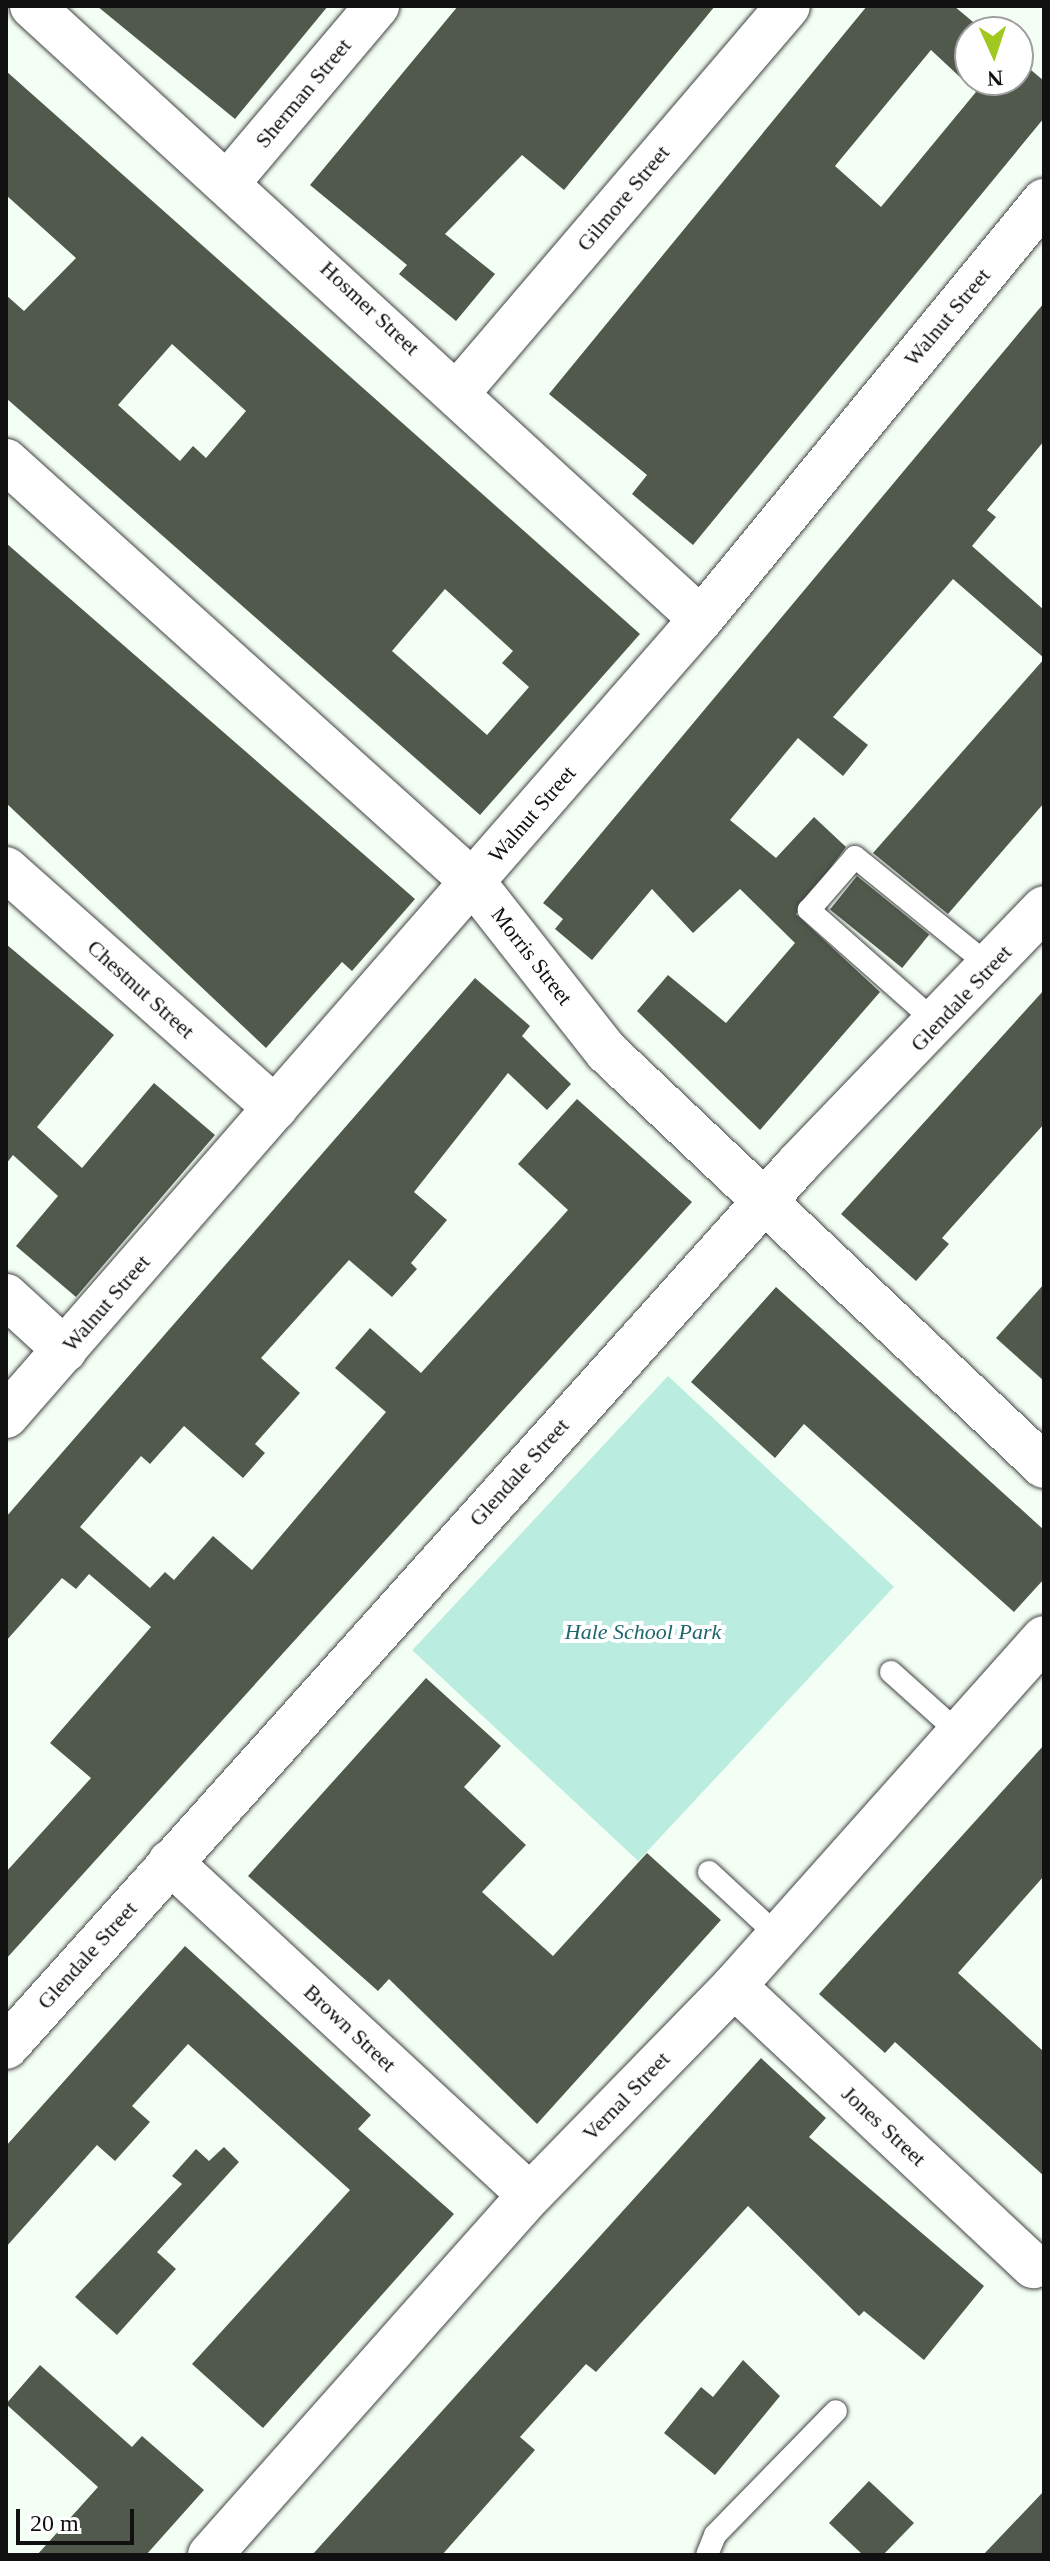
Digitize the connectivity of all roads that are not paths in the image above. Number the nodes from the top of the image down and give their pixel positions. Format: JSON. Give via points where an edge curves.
{"nodes":[{"id":1,"x":32,"y":6,"type":"edge"},
{"id":2,"x":377,"y":6,"type":"edge"},
{"id":3,"x":788,"y":6,"type":"edge"},
{"id":4,"x":230,"y":180,"type":"junction"},
{"id":5,"x":1044,"y":201,"type":"edge"},
{"id":6,"x":459,"y":391,"type":"junction"},
{"id":7,"x":6,"y":461,"type":"edge"},
{"id":8,"x":701,"y":619,"type":"junction"},
{"id":9,"x":6,"y":869,"type":"edge"},
{"id":10,"x":473,"y":882,"type":"junction"},
{"id":11,"x":1044,"y":908,"type":"edge"},
{"id":12,"x":991,"y":967,"type":"junction"},
{"id":13,"x":939,"y":1025,"type":"junction"},
{"id":14,"x":275,"y":1108,"type":"junction"},
{"id":15,"x":765,"y":1203,"type":"junction"},
{"id":16,"x":6,"y":1296,"type":"edge"},
{"id":17,"x":65,"y":1350,"type":"junction"},
{"id":18,"x":6,"y":1416,"type":"edge"},
{"id":19,"x":1044,"y":1466,"type":"edge"},
{"id":20,"x":1042,"y":1644,"type":"edge"},
{"id":21,"x":891,"y":1672,"type":"dead end"},
{"id":22,"x":959,"y":1733,"type":"junction"},
{"id":23,"x":170,"y":1862,"type":"junction"},
{"id":24,"x":709,"y":1872,"type":"dead end"},
{"id":25,"x":778,"y":1936,"type":"junction"},
{"id":26,"x":734,"y":1986,"type":"junction"},
{"id":27,"x":6,"y":2047,"type":"edge"},
{"id":28,"x":530,"y":2195,"type":"junction"},
{"id":29,"x":1033,"y":2266,"type":"dead end"},
{"id":30,"x":836,"y":2411,"type":"dead end"},
{"id":31,"x":210,"y":2555,"type":"edge"},
{"id":32,"x":707,"y":2555,"type":"edge"}],
"edges":[{"from":1,"to":4,"type":"street","name":"Hosmer Street"},
{"from":2,"to":4,"type":"street","name":"Sherman Street"},
{"from":3,"to":6,"type":"street","name":"Gilmore Street"},
{"from":4,"to":6,"type":"street","name":"Hosmer Street"},
{"from":5,"to":8,"type":"street","name":"Walnut Street"},
{"from":6,"to":8,"type":"street","name":"Hosmer Street"},
{"from":7,"to":10,"type":"street","name":"Morris Street"},
{"from":8,"to":10,"type":"street","name":"Walnut Street"},
{"from":9,"to":14,"type":"street","name":"Chestnut Street"},
{"from":10,"to":14,"type":"street","name":"Walnut Street"},
{"from":10,"to":15,"type":"street","name":"Morris Street","via":[[607,1052]]},
{"from":11,"to":12,"type":"street","name":"Glendale Street"},
{"from":12,"to":13,"type":"street","name":"Glendale Street"},
{"from":12,"to":13,"type":"lane","via":[[855,857],[809,910]]},
{"from":13,"to":15,"type":"street","name":"Glendale Street"},
{"from":14,"to":17,"type":"street","name":"Walnut Street"},
{"from":15,"to":19,"type":"street","name":"Morris Street"},
{"from":15,"to":23,"type":"street","name":"Glendale Street"},
{"from":16,"to":17,"type":"street"},
{"from":17,"to":18,"type":"street","name":"Walnut Street"},
{"from":20,"to":22,"type":"street","name":"Vernal Street"},
{"from":21,"to":22,"type":"lane"},
{"from":22,"to":25,"type":"street","name":"Vernal Street"},
{"from":23,"to":27,"type":"street","name":"Glendale Street"},
{"from":23,"to":28,"type":"street","name":"Brown Street"},
{"from":24,"to":25,"type":"lane"},
{"from":25,"to":26,"type":"street","name":"Vernal Street"},
{"from":26,"to":28,"type":"street","name":"Vernal Street"},
{"from":26,"to":29,"type":"street","name":"Jones Street"},
{"from":28,"to":31,"type":"street","name":"Vernal Street"},
{"from":30,"to":32,"type":"lane","via":[[715,2535]]}]}
